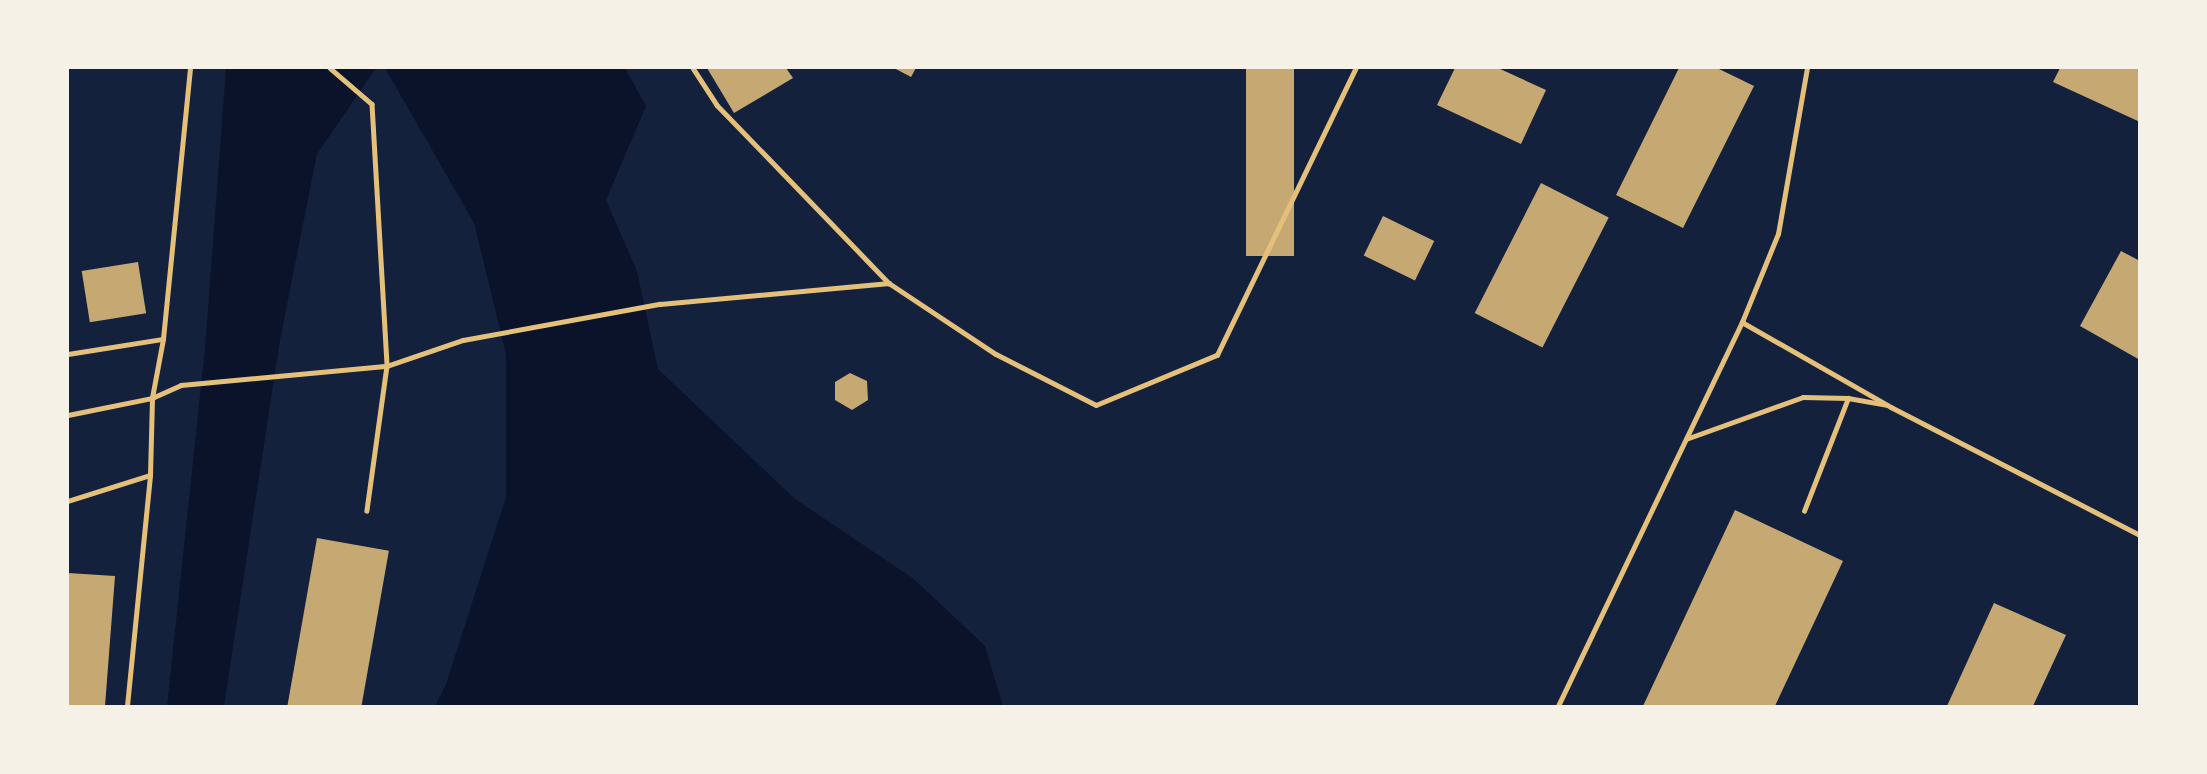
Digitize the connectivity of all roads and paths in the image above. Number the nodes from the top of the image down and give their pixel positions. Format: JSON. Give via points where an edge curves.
{"nodes":[{"id":1,"x":190,"y":68,"type":"edge"},
{"id":2,"x":330,"y":68,"type":"edge"},
{"id":3,"x":693,"y":68,"type":"edge"},
{"id":4,"x":1356,"y":68,"type":"edge"},
{"id":5,"x":1807,"y":68,"type":"edge"},
{"id":6,"x":889,"y":283,"type":"junction"},
{"id":7,"x":1742,"y":322,"type":"junction"},
{"id":8,"x":163,"y":339,"type":"junction"},
{"id":9,"x":68,"y":354,"type":"edge"},
{"id":10,"x":387,"y":366,"type":"junction"},
{"id":11,"x":152,"y":398,"type":"junction"},
{"id":12,"x":1848,"y":398,"type":"junction"},
{"id":13,"x":1892,"y":406,"type":"junction"},
{"id":14,"x":68,"y":415,"type":"edge"},
{"id":15,"x":1686,"y":439,"type":"junction"},
{"id":16,"x":150,"y":475,"type":"junction"},
{"id":17,"x":68,"y":501,"type":"edge"},
{"id":18,"x":1804,"y":511,"type":"dead end"},
{"id":19,"x":366,"y":512,"type":"dead end"},
{"id":20,"x":2139,"y":535,"type":"edge"},
{"id":21,"x":126,"y":706,"type":"edge"},
{"id":22,"x":1558,"y":706,"type":"edge"}],
"edges":[{"from":1,"to":8,"type":"lane"},
{"from":2,"to":10,"type":"lane","via":[[372,104]]},
{"from":3,"to":6,"type":"lane","via":[[717,105]]},
{"from":4,"to":6,"type":"lane","via":[[1217,355],[1096,405],[996,354]]},
{"from":5,"to":7,"type":"lane","via":[[1778,234]]},
{"from":6,"to":10,"type":"lane","via":[[660,304],[463,340]]},
{"from":7,"to":13,"type":"lane"},
{"from":7,"to":15,"type":"lane"},
{"from":8,"to":9,"type":"lane"},
{"from":8,"to":11,"type":"lane"},
{"from":10,"to":11,"type":"lane","via":[[181,385]]},
{"from":10,"to":19,"type":"lane"},
{"from":11,"to":14,"type":"lane"},
{"from":11,"to":16,"type":"lane"},
{"from":12,"to":13,"type":"lane"},
{"from":12,"to":15,"type":"lane","via":[[1803,397]]},
{"from":12,"to":18,"type":"lane"},
{"from":13,"to":20,"type":"lane"},
{"from":15,"to":22,"type":"lane"},
{"from":16,"to":17,"type":"lane"},
{"from":16,"to":21,"type":"lane"}]}
